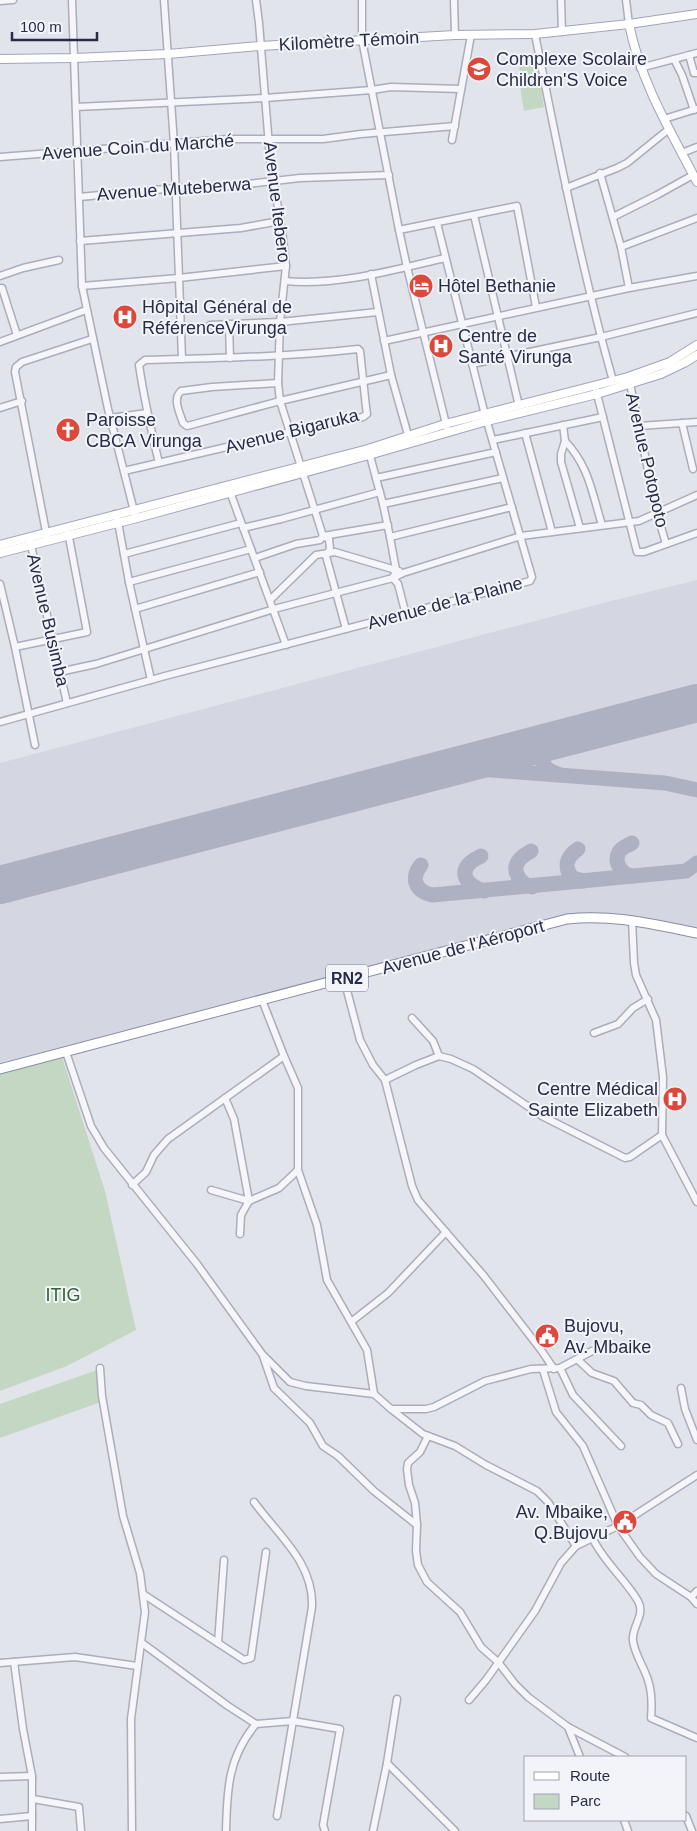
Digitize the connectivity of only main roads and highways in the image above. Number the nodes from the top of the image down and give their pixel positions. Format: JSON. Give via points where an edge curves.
{"nodes":[{"id":1,"x":697,"y":14,"type":"edge"},
{"id":2,"x":630,"y":24,"type":"junction"},
{"id":3,"x":0,"y":59,"type":"edge"},
{"id":4,"x":695,"y":178,"type":"edge"},
{"id":5,"x":697,"y":345,"type":"edge"},
{"id":6,"x":692,"y":355,"type":"edge"},
{"id":7,"x":629,"y":380,"type":"junction"},
{"id":8,"x":596,"y":390,"type":"junction"},
{"id":9,"x":486,"y":418,"type":"junction"},
{"id":10,"x":446,"y":428,"type":"junction"},
{"id":11,"x":368,"y":452,"type":"junction"},
{"id":12,"x":273,"y":477,"type":"junction"},
{"id":13,"x":117,"y":518,"type":"junction"},
{"id":14,"x":30,"y":541,"type":"junction"},
{"id":15,"x":0,"y":545,"type":"edge"},
{"id":16,"x":0,"y":553,"type":"edge"},
{"id":17,"x":697,"y":934,"type":"edge"},
{"id":18,"x":0,"y":1069,"type":"edge"}],
"edges":[{"from":1,"to":2,"type":"main road","name":"Kilomètre Témoin"},
{"from":2,"to":3,"type":"main road","name":"Kilomètre Témoin","via":[[535,34],[362,40],[168,54]]},
{"from":2,"to":4,"type":"main road","via":[[640,68]]},
{"from":5,"to":6,"type":"main road"},
{"from":6,"to":7,"type":"main road"},
{"from":7,"to":8,"type":"main road"},
{"from":7,"to":8,"type":"main road","via":[[613,381]]},
{"from":8,"to":9,"type":"main road"},
{"from":8,"to":9,"type":"main road","via":[[519,406]]},
{"from":9,"to":10,"type":"main road"},
{"from":10,"to":11,"type":"main road"},
{"from":10,"to":11,"type":"main road","via":[[408,435]]},
{"from":11,"to":12,"type":"main road"},
{"from":12,"to":13,"type":"main road","via":[[227,485],[134,510]]},
{"from":12,"to":13,"type":"main road","via":[[231,493],[136,518]]},
{"from":13,"to":14,"type":"main road"},
{"from":14,"to":15,"type":"main road"},
{"from":14,"to":16,"type":"main road"},
{"from":17,"to":18,"type":"highway","name":"Avenue de l'Aéroport","number":"RN2","via":[[632,920],[592,916],[567,919]]}]}
